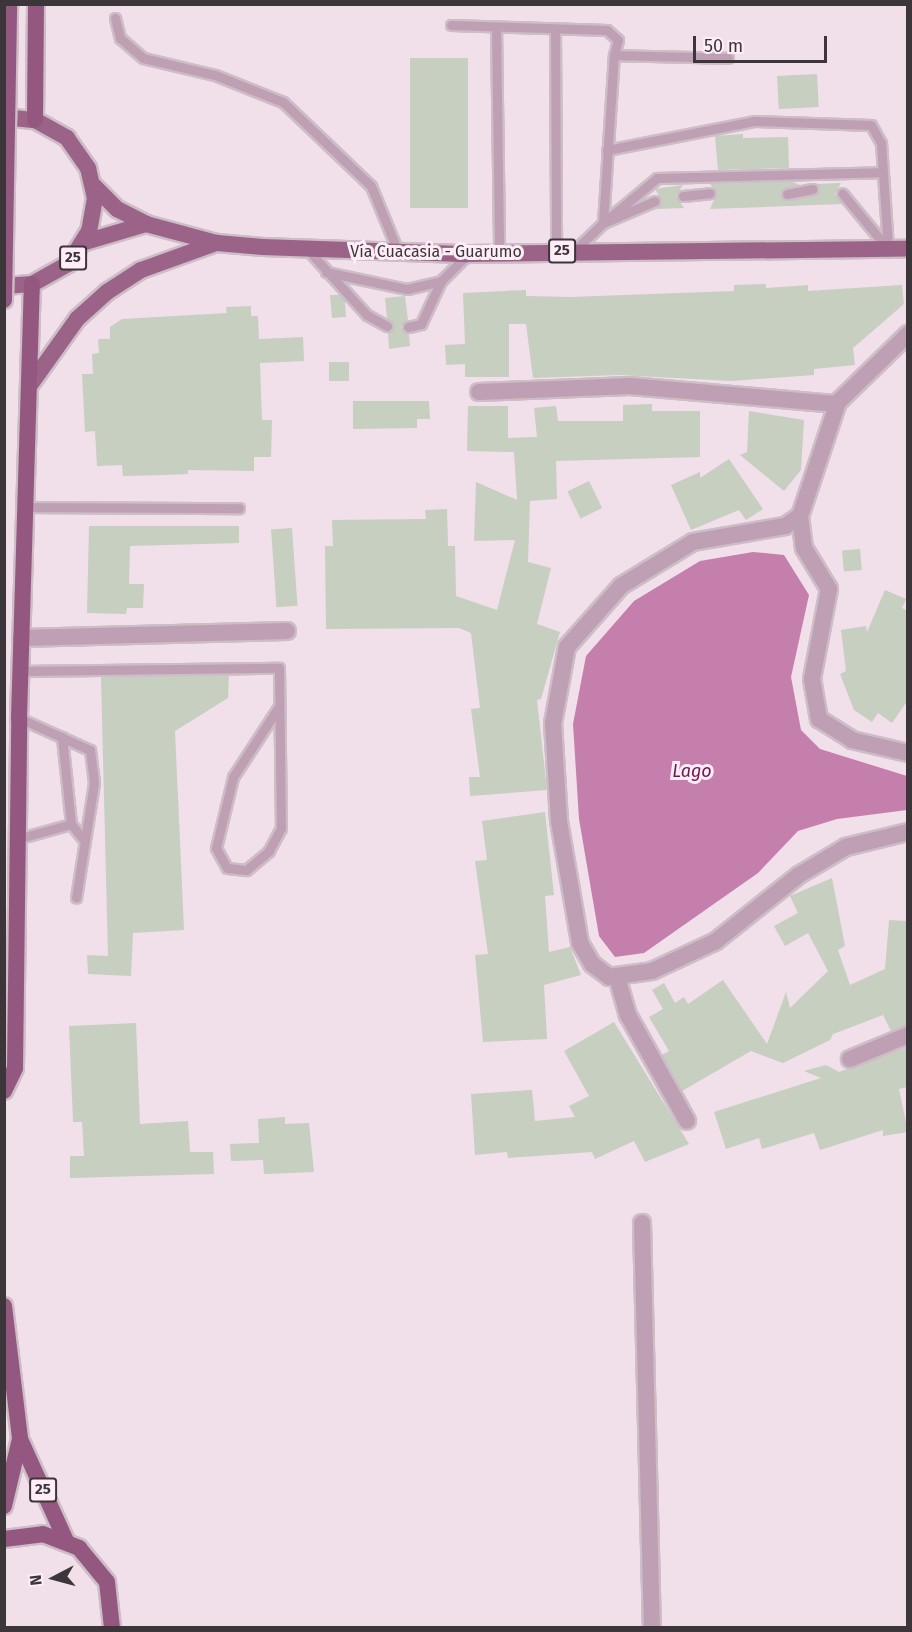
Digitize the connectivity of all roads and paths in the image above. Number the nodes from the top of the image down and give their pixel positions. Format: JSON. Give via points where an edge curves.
{"nodes":[{"id":1,"x":9,"y":4,"type":"edge"},
{"id":2,"x":36,"y":4,"type":"edge"},
{"id":3,"x":115,"y":18,"type":"dead end"},
{"id":4,"x":451,"y":25,"type":"dead end"},
{"id":5,"x":496,"y":27,"type":"junction"},
{"id":6,"x":555,"y":29,"type":"junction"},
{"id":7,"x":614,"y":55,"type":"junction"},
{"id":8,"x":728,"y":58,"type":"dead end"},
{"id":9,"x":4,"y":117,"type":"edge"},
{"id":10,"x":35,"y":120,"type":"junction"},
{"id":11,"x":607,"y":150,"type":"junction"},
{"id":12,"x":881,"y":172,"type":"junction"},
{"id":13,"x":94,"y":186,"type":"junction"},
{"id":14,"x":813,"y":189,"type":"dead end"},
{"id":15,"x":710,"y":193,"type":"dead end"},
{"id":16,"x":842,"y":193,"type":"dead end"},
{"id":17,"x":787,"y":194,"type":"dead end"},
{"id":18,"x":683,"y":196,"type":"dead end"},
{"id":19,"x":655,"y":201,"type":"dead end"},
{"id":20,"x":603,"y":223,"type":"junction"},
{"id":21,"x":146,"y":224,"type":"junction"},
{"id":22,"x":85,"y":242,"type":"junction"},
{"id":23,"x":217,"y":243,"type":"junction"},
{"id":24,"x":888,"y":249,"type":"junction"},
{"id":25,"x":908,"y":249,"type":"edge"},
{"id":26,"x":308,"y":250,"type":"junction"},
{"id":27,"x":556,"y":251,"type":"junction"},
{"id":28,"x":574,"y":251,"type":"junction"},
{"id":29,"x":499,"y":253,"type":"junction"},
{"id":30,"x":399,"y":254,"type":"junction"},
{"id":31,"x":468,"y":254,"type":"junction"},
{"id":32,"x":326,"y":272,"type":"junction"},
{"id":33,"x":441,"y":281,"type":"junction"},
{"id":34,"x":32,"y":284,"type":"junction"},
{"id":35,"x":4,"y":286,"type":"edge"},
{"id":36,"x":4,"y":300,"type":"edge"},
{"id":37,"x":387,"y":326,"type":"dead end"},
{"id":38,"x":408,"y":327,"type":"dead end"},
{"id":39,"x":908,"y":334,"type":"edge"},
{"id":40,"x":30,"y":385,"type":"junction"},
{"id":41,"x":479,"y":393,"type":"dead end"},
{"id":42,"x":837,"y":404,"type":"junction"},
{"id":43,"x":24,"y":507,"type":"junction"},
{"id":44,"x":239,"y":508,"type":"dead end"},
{"id":45,"x":800,"y":516,"type":"junction"},
{"id":46,"x":287,"y":632,"type":"dead end"},
{"id":47,"x":21,"y":638,"type":"junction"},
{"id":48,"x":20,"y":671,"type":"junction"},
{"id":49,"x":278,"y":708,"type":"junction"},
{"id":50,"x":19,"y":718,"type":"junction"},
{"id":51,"x":62,"y":737,"type":"junction"},
{"id":52,"x":908,"y":753,"type":"edge"},
{"id":53,"x":71,"y":824,"type":"junction"},
{"id":54,"x":908,"y":832,"type":"edge"},
{"id":55,"x":17,"y":838,"type":"junction"},
{"id":56,"x":85,"y":841,"type":"junction"},
{"id":57,"x":76,"y":898,"type":"dead end"},
{"id":58,"x":617,"y":977,"type":"junction"},
{"id":59,"x":908,"y":1035,"type":"edge"},
{"id":60,"x":850,"y":1059,"type":"dead end"},
{"id":61,"x":4,"y":1091,"type":"edge"},
{"id":62,"x":687,"y":1121,"type":"dead end"},
{"id":63,"x":642,"y":1223,"type":"dead end"},
{"id":64,"x":4,"y":1306,"type":"edge"},
{"id":65,"x":20,"y":1439,"type":"junction"},
{"id":66,"x":4,"y":1506,"type":"edge"},
{"id":67,"x":4,"y":1539,"type":"edge"},
{"id":68,"x":66,"y":1541,"type":"junction"},
{"id":69,"x":112,"y":1628,"type":"edge"},
{"id":70,"x":652,"y":1628,"type":"edge"}],
"edges":[{"from":1,"to":36,"type":"highway","bridge":true},
{"from":2,"to":10,"type":"highway"},
{"from":3,"to":30,"type":"lane","via":[[120,38],[143,58],[215,75],[283,102],[371,186]]},
{"from":4,"to":5,"type":"lane"},
{"from":5,"to":6,"type":"lane"},
{"from":5,"to":29,"type":"lane"},
{"from":6,"to":7,"type":"lane","via":[[607,30],[618,40]]},
{"from":6,"to":27,"type":"lane"},
{"from":7,"to":8,"type":"lane"},
{"from":7,"to":11,"type":"lane"},
{"from":9,"to":10,"type":"main road","number":"25"},
{"from":10,"to":13,"type":"main road","number":"25","via":[[67,138],[84,160]]},
{"from":11,"to":12,"type":"lane","via":[[755,121],[871,125],[881,143]]},
{"from":11,"to":20,"type":"lane"},
{"from":12,"to":20,"type":"lane","via":[[657,178]]},
{"from":12,"to":24,"type":"lane"},
{"from":13,"to":21,"type":"main road","name":"Vía Cuacasia - Guarumo","number":"25","via":[[117,208]]},
{"from":13,"to":22,"type":"main road","number":"25","via":[[94,209]]},
{"from":14,"to":17,"type":"lane"},
{"from":15,"to":18,"type":"lane"},
{"from":16,"to":24,"type":"lane"},
{"from":19,"to":20,"type":"lane"},
{"from":20,"to":28,"type":"lane"},
{"from":21,"to":22,"type":"main road","number":"25"},
{"from":21,"to":23,"type":"main road","name":"Vía Cuacasia - Guarumo","number":"25"},
{"from":22,"to":34,"type":"main road","number":"25","via":[[57,272]]},
{"from":23,"to":26,"type":"main road","name":"Vía Cuacasia - Guarumo","number":"25"},
{"from":23,"to":40,"type":"main road","via":[[141,270],[107,292],[77,319]]},
{"from":24,"to":25,"type":"main road","name":"Vía Cuacasia - Guarumo","number":"25"},
{"from":24,"to":28,"type":"main road","name":"Vía Cuacasia - Guarumo","number":"25"},
{"from":26,"to":30,"type":"main road","name":"Vía Cuacasia - Guarumo","number":"25"},
{"from":26,"to":32,"type":"lane"},
{"from":27,"to":28,"type":"main road","name":"Vía Cuacasia - Guarumo","number":"25"},
{"from":27,"to":29,"type":"main road","name":"Vía Cuacasia - Guarumo","number":"25"},
{"from":29,"to":31,"type":"main road","name":"Vía Cuacasia - Guarumo","number":"25"},
{"from":30,"to":31,"type":"main road","name":"Vía Cuacasia - Guarumo","number":"25"},
{"from":31,"to":33,"type":"lane"},
{"from":32,"to":33,"type":"lane","via":[[407,290]]},
{"from":32,"to":37,"type":"lane","via":[[367,315]]},
{"from":33,"to":38,"type":"lane","via":[[421,324]]},
{"from":34,"to":35,"type":"main road","number":"25"},
{"from":34,"to":40,"type":"highway"},
{"from":39,"to":42,"type":"street"},
{"from":40,"to":43,"type":"highway"},
{"from":41,"to":42,"type":"street","via":[[630,386]]},
{"from":42,"to":45,"type":"street"},
{"from":43,"to":44,"type":"lane"},
{"from":43,"to":47,"type":"highway"},
{"from":45,"to":52,"type":"street","via":[[804,548],[829,589],[822,643],[812,679],[819,719],[852,740]]},
{"from":45,"to":58,"type":"street","via":[[785,526],[693,542],[621,586],[567,647],[553,723],[559,821],[580,943],[592,964],[609,977]]},
{"from":46,"to":47,"type":"street"},
{"from":47,"to":48,"type":"highway"},
{"from":48,"to":49,"type":"lane","via":[[279,668]]},
{"from":48,"to":50,"type":"highway"},
{"from":49,"to":49,"type":"lane","via":[[281,828],[269,851],[246,870],[227,868],[216,848],[233,777]]},
{"from":50,"to":51,"type":"lane"},
{"from":50,"to":55,"type":"highway"},
{"from":51,"to":53,"type":"lane"},
{"from":51,"to":56,"type":"lane","via":[[90,750],[94,783]]},
{"from":53,"to":55,"type":"lane"},
{"from":53,"to":56,"type":"lane"},
{"from":54,"to":58,"type":"street","via":[[846,847],[799,875],[716,941],[652,972]]},
{"from":55,"to":61,"type":"highway","via":[[15,1068]]},
{"from":56,"to":57,"type":"lane"},
{"from":58,"to":62,"type":"street","via":[[628,1015]]},
{"from":59,"to":60,"type":"street"},
{"from":63,"to":70,"type":"street"},
{"from":64,"to":65,"type":"highway","number":"25"},
{"from":65,"to":66,"type":"highway","number":"25"},
{"from":65,"to":68,"type":"highway","number":"25"},
{"from":67,"to":68,"type":"highway","via":[[30,1534]]},
{"from":68,"to":69,"type":"highway","via":[[90,1557],[107,1582]]}]}
